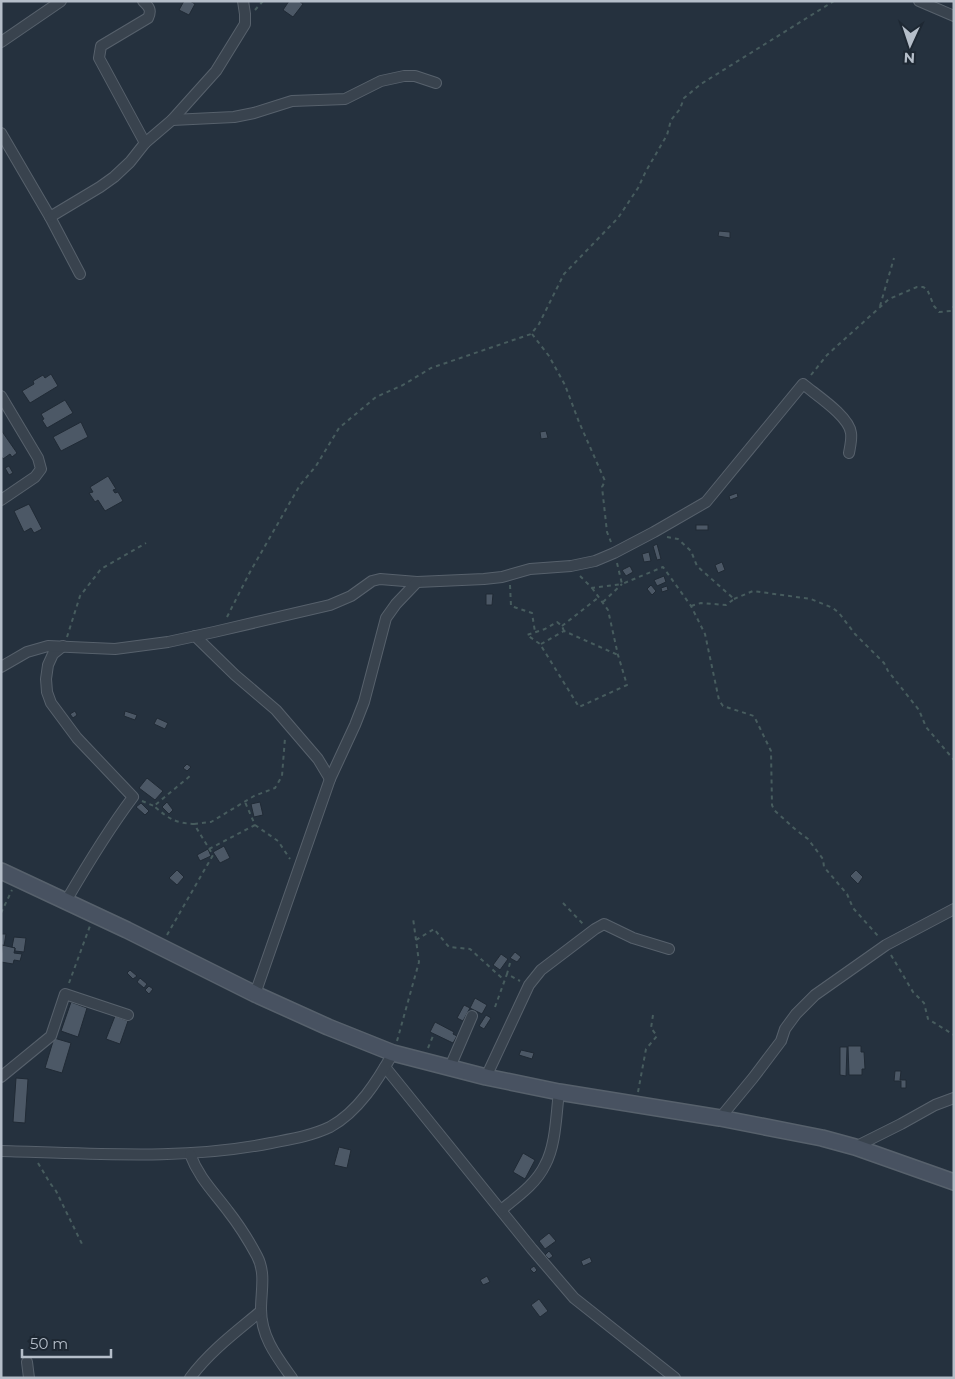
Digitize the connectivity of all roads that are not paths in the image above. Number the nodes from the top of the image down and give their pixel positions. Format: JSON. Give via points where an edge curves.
{"nodes":[{"id":1,"x":59,"y":1,"type":"edge"},
{"id":2,"x":143,"y":1,"type":"edge"},
{"id":3,"x":243,"y":1,"type":"edge"},
{"id":4,"x":919,"y":1,"type":"edge"},
{"id":5,"x":954,"y":16,"type":"edge"},
{"id":6,"x":1,"y":42,"type":"edge"},
{"id":7,"x":436,"y":83,"type":"dead end"},
{"id":8,"x":172,"y":120,"type":"junction"},
{"id":9,"x":1,"y":133,"type":"edge"},
{"id":10,"x":146,"y":143,"type":"junction"},
{"id":11,"x":50,"y":217,"type":"junction"},
{"id":12,"x":80,"y":274,"type":"dead end"},
{"id":13,"x":1,"y":396,"type":"edge"},
{"id":14,"x":849,"y":453,"type":"dead end"},
{"id":15,"x":1,"y":500,"type":"edge"},
{"id":16,"x":417,"y":582,"type":"junction"},
{"id":17,"x":195,"y":636,"type":"junction"},
{"id":18,"x":63,"y":646,"type":"junction"},
{"id":19,"x":1,"y":667,"type":"edge"},
{"id":20,"x":330,"y":779,"type":"junction"},
{"id":21,"x":1,"y":871,"type":"edge"},
{"id":22,"x":66,"y":901,"type":"junction"},
{"id":23,"x":954,"y":909,"type":"edge"},
{"id":24,"x":669,"y":949,"type":"dead end"},
{"id":25,"x":255,"y":994,"type":"junction"},
{"id":26,"x":128,"y":1015,"type":"dead end"},
{"id":27,"x":472,"y":1016,"type":"dead end"},
{"id":28,"x":393,"y":1053,"type":"junction"},
{"id":29,"x":385,"y":1067,"type":"junction"},
{"id":30,"x":450,"y":1067,"type":"junction"},
{"id":31,"x":1,"y":1077,"type":"edge"},
{"id":32,"x":486,"y":1077,"type":"junction"},
{"id":33,"x":559,"y":1092,"type":"junction"},
{"id":34,"x":954,"y":1098,"type":"edge"},
{"id":35,"x":720,"y":1118,"type":"junction"},
{"id":36,"x":855,"y":1147,"type":"junction"},
{"id":37,"x":1,"y":1150,"type":"edge"},
{"id":38,"x":190,"y":1154,"type":"junction"},
{"id":39,"x":954,"y":1182,"type":"edge"},
{"id":40,"x":501,"y":1210,"type":"junction"},
{"id":41,"x":261,"y":1310,"type":"junction"},
{"id":42,"x":27,"y":1362,"type":"dead end"},
{"id":43,"x":29,"y":1378,"type":"edge"},
{"id":44,"x":190,"y":1378,"type":"edge"},
{"id":45,"x":292,"y":1378,"type":"edge"},
{"id":46,"x":675,"y":1378,"type":"edge"}],
"edges":[{"from":1,"to":6,"type":"street"},
{"from":2,"to":10,"type":"street","via":[[150,8],[148,18],[101,46],[99,58]]},
{"from":3,"to":8,"type":"street","via":[[245,24],[228,54]]},
{"from":4,"to":5,"type":"street"},
{"from":7,"to":8,"type":"street","via":[[416,76],[404,76],[381,81],[345,99],[292,102],[234,117]]},
{"from":8,"to":10,"type":"street"},
{"from":9,"to":11,"type":"street"},
{"from":10,"to":11,"type":"street","via":[[114,177]]},
{"from":11,"to":12,"type":"street"},
{"from":13,"to":15,"type":"street","via":[[38,458],[41,469]]},
{"from":14,"to":16,"type":"street","via":[[851,433],[848,424],[804,384],[706,502],[614,553],[595,561],[530,569],[502,577]]},
{"from":16,"to":17,"type":"street","via":[[380,579],[330,605]]},
{"from":16,"to":20,"type":"street","via":[[386,618],[364,702]]},
{"from":17,"to":18,"type":"street","via":[[115,649]]},
{"from":17,"to":20,"type":"street","via":[[276,710],[318,759]]},
{"from":18,"to":19,"type":"street","via":[[35,649]]},
{"from":18,"to":22,"type":"street","via":[[53,654],[48,665],[47,686],[51,704],[77,738],[134,797],[114,822]]},
{"from":20,"to":25,"type":"street"},
{"from":21,"to":22,"type":"street"},
{"from":22,"to":25,"type":"street"},
{"from":23,"to":35,"type":"street","via":[[886,945],[815,995],[796,1014],[781,1041]]},
{"from":24,"to":32,"type":"street","via":[[627,936],[604,924],[590,933],[541,970],[529,985]]},
{"from":25,"to":28,"type":"street"},
{"from":26,"to":31,"type":"street","via":[[65,994],[51,1036]]},
{"from":27,"to":30,"type":"street"},
{"from":28,"to":29,"type":"street"},
{"from":28,"to":30,"type":"street"},
{"from":29,"to":38,"type":"street","via":[[351,1111],[330,1127],[306,1136],[236,1150]]},
{"from":29,"to":40,"type":"street"},
{"from":30,"to":32,"type":"street"},
{"from":32,"to":33,"type":"street"},
{"from":33,"to":35,"type":"street"},
{"from":33,"to":40,"type":"street","via":[[552,1148],[545,1165],[535,1180]]},
{"from":34,"to":36,"type":"street"},
{"from":35,"to":36,"type":"street"},
{"from":36,"to":39,"type":"street"},
{"from":37,"to":38,"type":"street"},
{"from":38,"to":41,"type":"street","via":[[202,1180],[234,1219],[257,1256],[263,1275]]},
{"from":40,"to":46,"type":"street","via":[[574,1298]]},
{"from":41,"to":44,"type":"street","via":[[210,1354]]},
{"from":41,"to":45,"type":"street","via":[[269,1345]]},
{"from":42,"to":43,"type":"street"}]}
